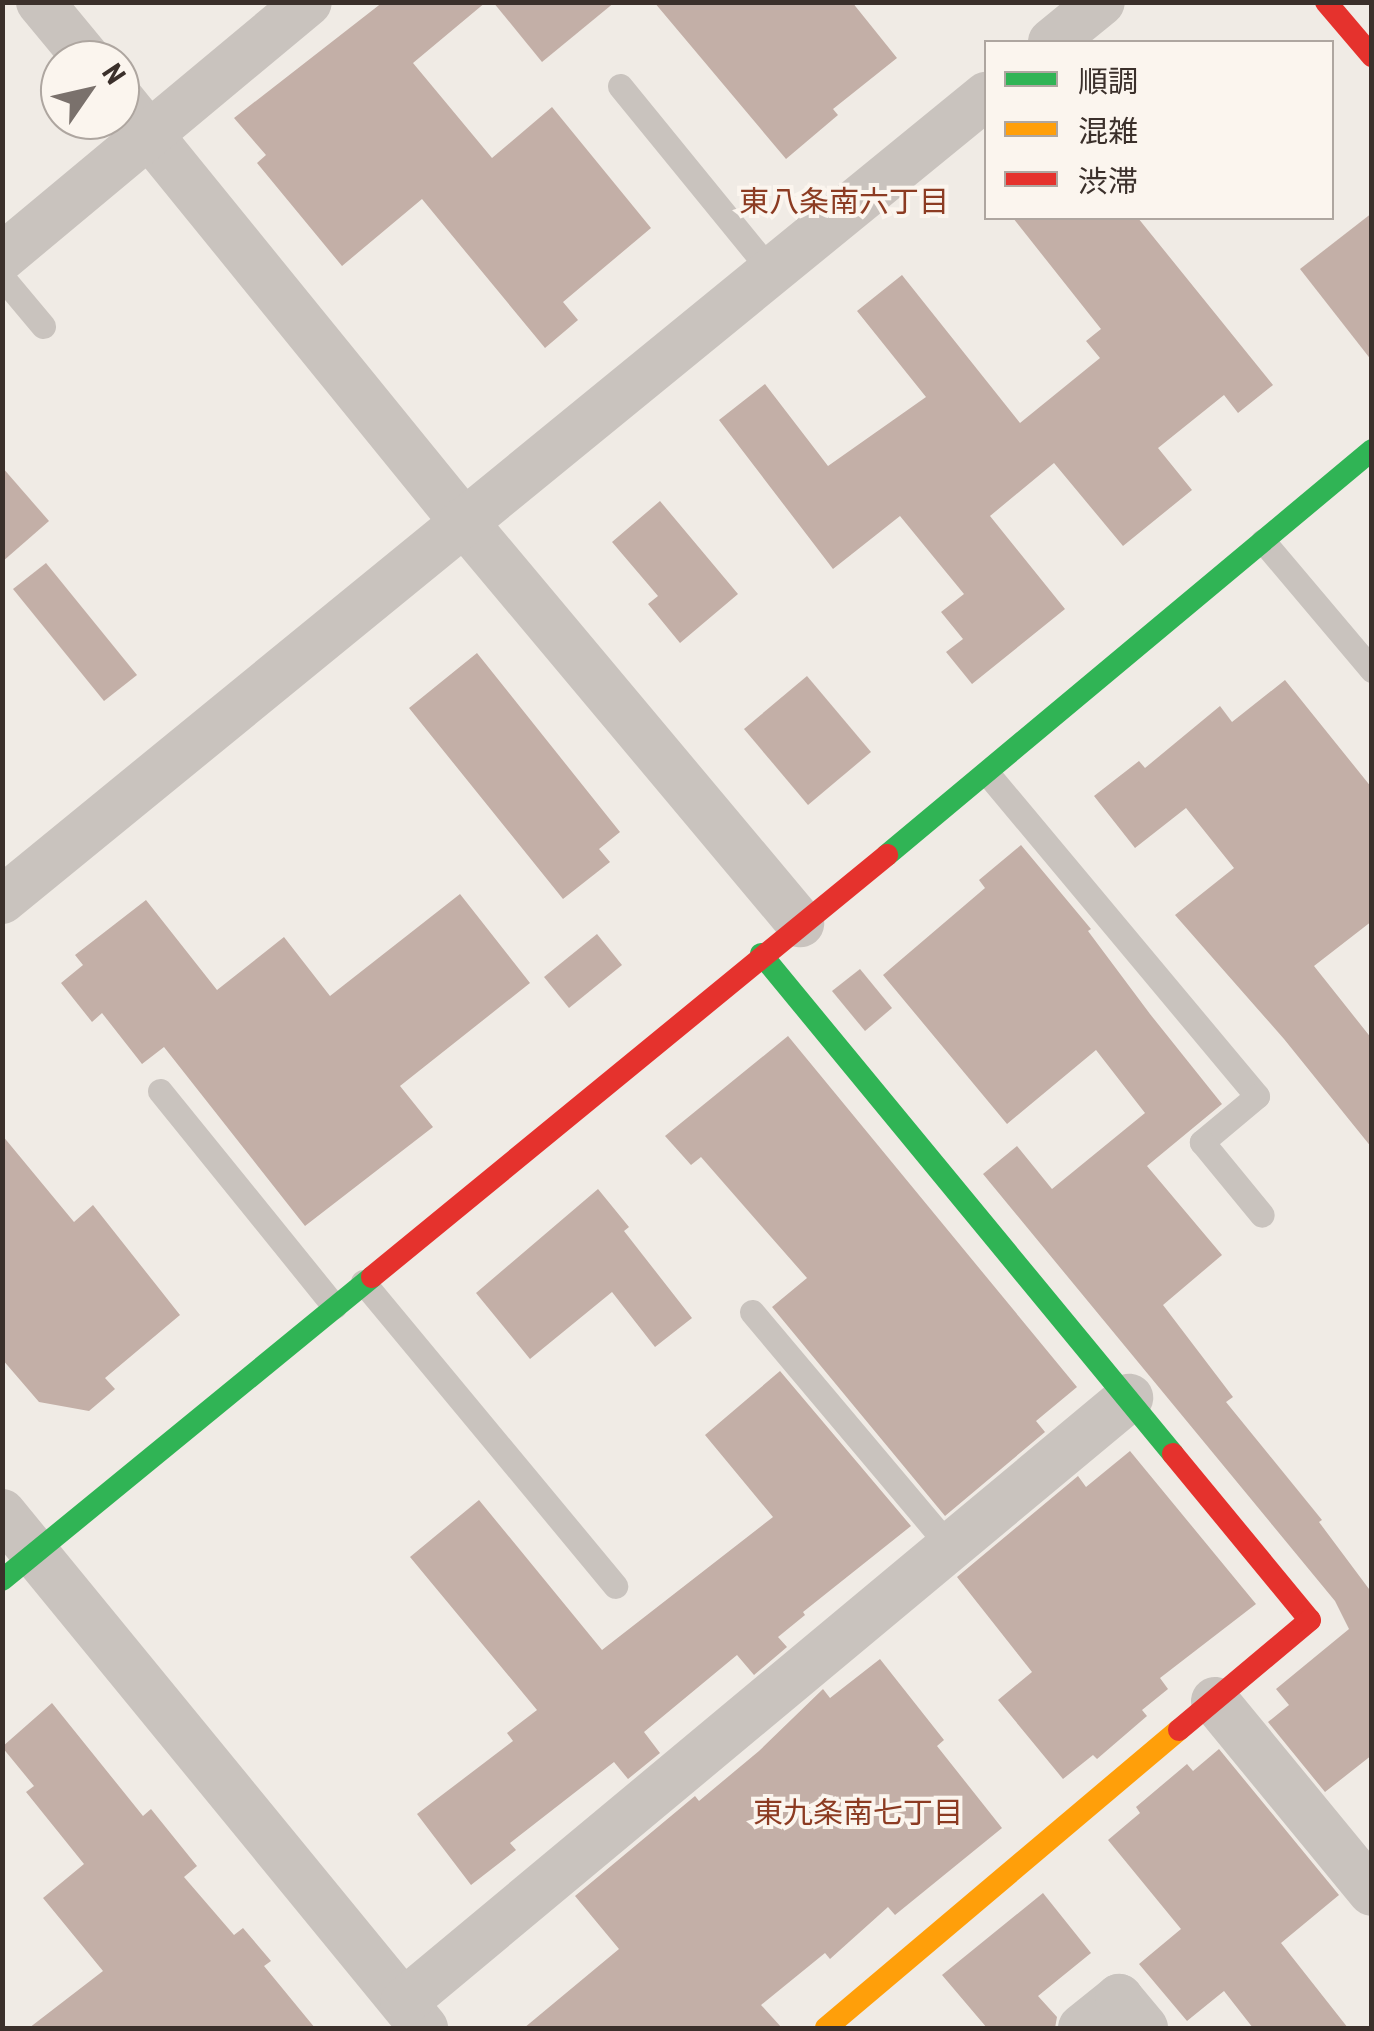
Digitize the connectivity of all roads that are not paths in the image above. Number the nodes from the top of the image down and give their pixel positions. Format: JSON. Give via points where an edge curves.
{"nodes":[{"id":1,"x":40,"y":2,"type":"edge"},
{"id":2,"x":308,"y":2,"type":"edge"},
{"id":3,"x":1101,"y":2,"type":"edge"},
{"id":4,"x":1326,"y":2,"type":"edge"},
{"id":5,"x":71,"y":40,"type":"edge"},
{"id":6,"x":1054,"y":40,"type":"edge"},
{"id":7,"x":1372,"y":56,"type":"edge"},
{"id":8,"x":620,"y":86,"type":"dead end"},
{"id":9,"x":984,"y":98,"type":"edge"},
{"id":10,"x":140,"y":122,"type":"edge"},
{"id":11,"x":150,"y":134,"type":"junction"},
{"id":12,"x":2,"y":258,"type":"edge"},
{"id":13,"x":770,"y":271,"type":"junction"},
{"id":14,"x":2,"y":277,"type":"edge"},
{"id":15,"x":43,"y":326,"type":"dead end"},
{"id":16,"x":1372,"y":450,"type":"edge"},
{"id":17,"x":463,"y":521,"type":"junction"},
{"id":18,"x":1263,"y":541,"type":"junction"},
{"id":19,"x":1372,"y":670,"type":"edge"},
{"id":20,"x":986,"y":773,"type":"junction"},
{"id":21,"x":2,"y":900,"type":"edge"},
{"id":22,"x":800,"y":923,"type":"junction"},
{"id":23,"x":761,"y":954,"type":"junction"},
{"id":24,"x":160,"y":1092,"type":"dead end"},
{"id":25,"x":1262,"y":1215,"type":"dead end"},
{"id":26,"x":363,"y":1282,"type":"junction"},
{"id":27,"x":334,"y":1306,"type":"junction"},
{"id":28,"x":752,"y":1312,"type":"dead end"},
{"id":29,"x":1129,"y":1398,"type":"junction"},
{"id":30,"x":2,"y":1513,"type":"edge"},
{"id":31,"x":950,"y":1546,"type":"junction"},
{"id":32,"x":19,"y":1566,"type":"edge"},
{"id":33,"x":615,"y":1586,"type":"dead end"},
{"id":34,"x":1215,"y":1701,"type":"junction"},
{"id":35,"x":1372,"y":1892,"type":"edge"},
{"id":36,"x":414,"y":2015,"type":"edge"},
{"id":37,"x":826,"y":2028,"type":"edge"},
{"id":38,"x":1082,"y":2028,"type":"edge"},
{"id":39,"x":1144,"y":2028,"type":"edge"}],
"edges":[{"from":1,"to":5,"type":"street"},
{"from":2,"to":11,"type":"street"},
{"from":3,"to":6,"type":"street"},
{"from":4,"to":7,"type":"street"},
{"from":8,"to":13,"type":"lane"},
{"from":9,"to":13,"type":"street"},
{"from":10,"to":11,"type":"street"},
{"from":11,"to":12,"type":"street"},
{"from":11,"to":17,"type":"street"},
{"from":13,"to":17,"type":"street"},
{"from":14,"to":15,"type":"lane"},
{"from":16,"to":18,"type":"street"},
{"from":17,"to":21,"type":"street"},
{"from":17,"to":22,"type":"street"},
{"from":18,"to":19,"type":"lane"},
{"from":18,"to":20,"type":"street"},
{"from":20,"to":22,"type":"street"},
{"from":20,"to":25,"type":"lane","via":[[1257,1096],[1202,1142]]},
{"from":22,"to":23,"type":"street"},
{"from":23,"to":26,"type":"street"},
{"from":23,"to":29,"type":"street"},
{"from":24,"to":27,"type":"lane"},
{"from":26,"to":27,"type":"street"},
{"from":26,"to":33,"type":"lane"},
{"from":27,"to":32,"type":"street"},
{"from":28,"to":31,"type":"lane"},
{"from":29,"to":31,"type":"street"},
{"from":29,"to":34,"type":"street","via":[[1310,1620]]},
{"from":30,"to":32,"type":"street"},
{"from":31,"to":36,"type":"street"},
{"from":32,"to":36,"type":"street"},
{"from":34,"to":35,"type":"street"},
{"from":34,"to":37,"type":"street"},
{"from":38,"to":39,"type":"street","via":[[1119,1998]]}]}
